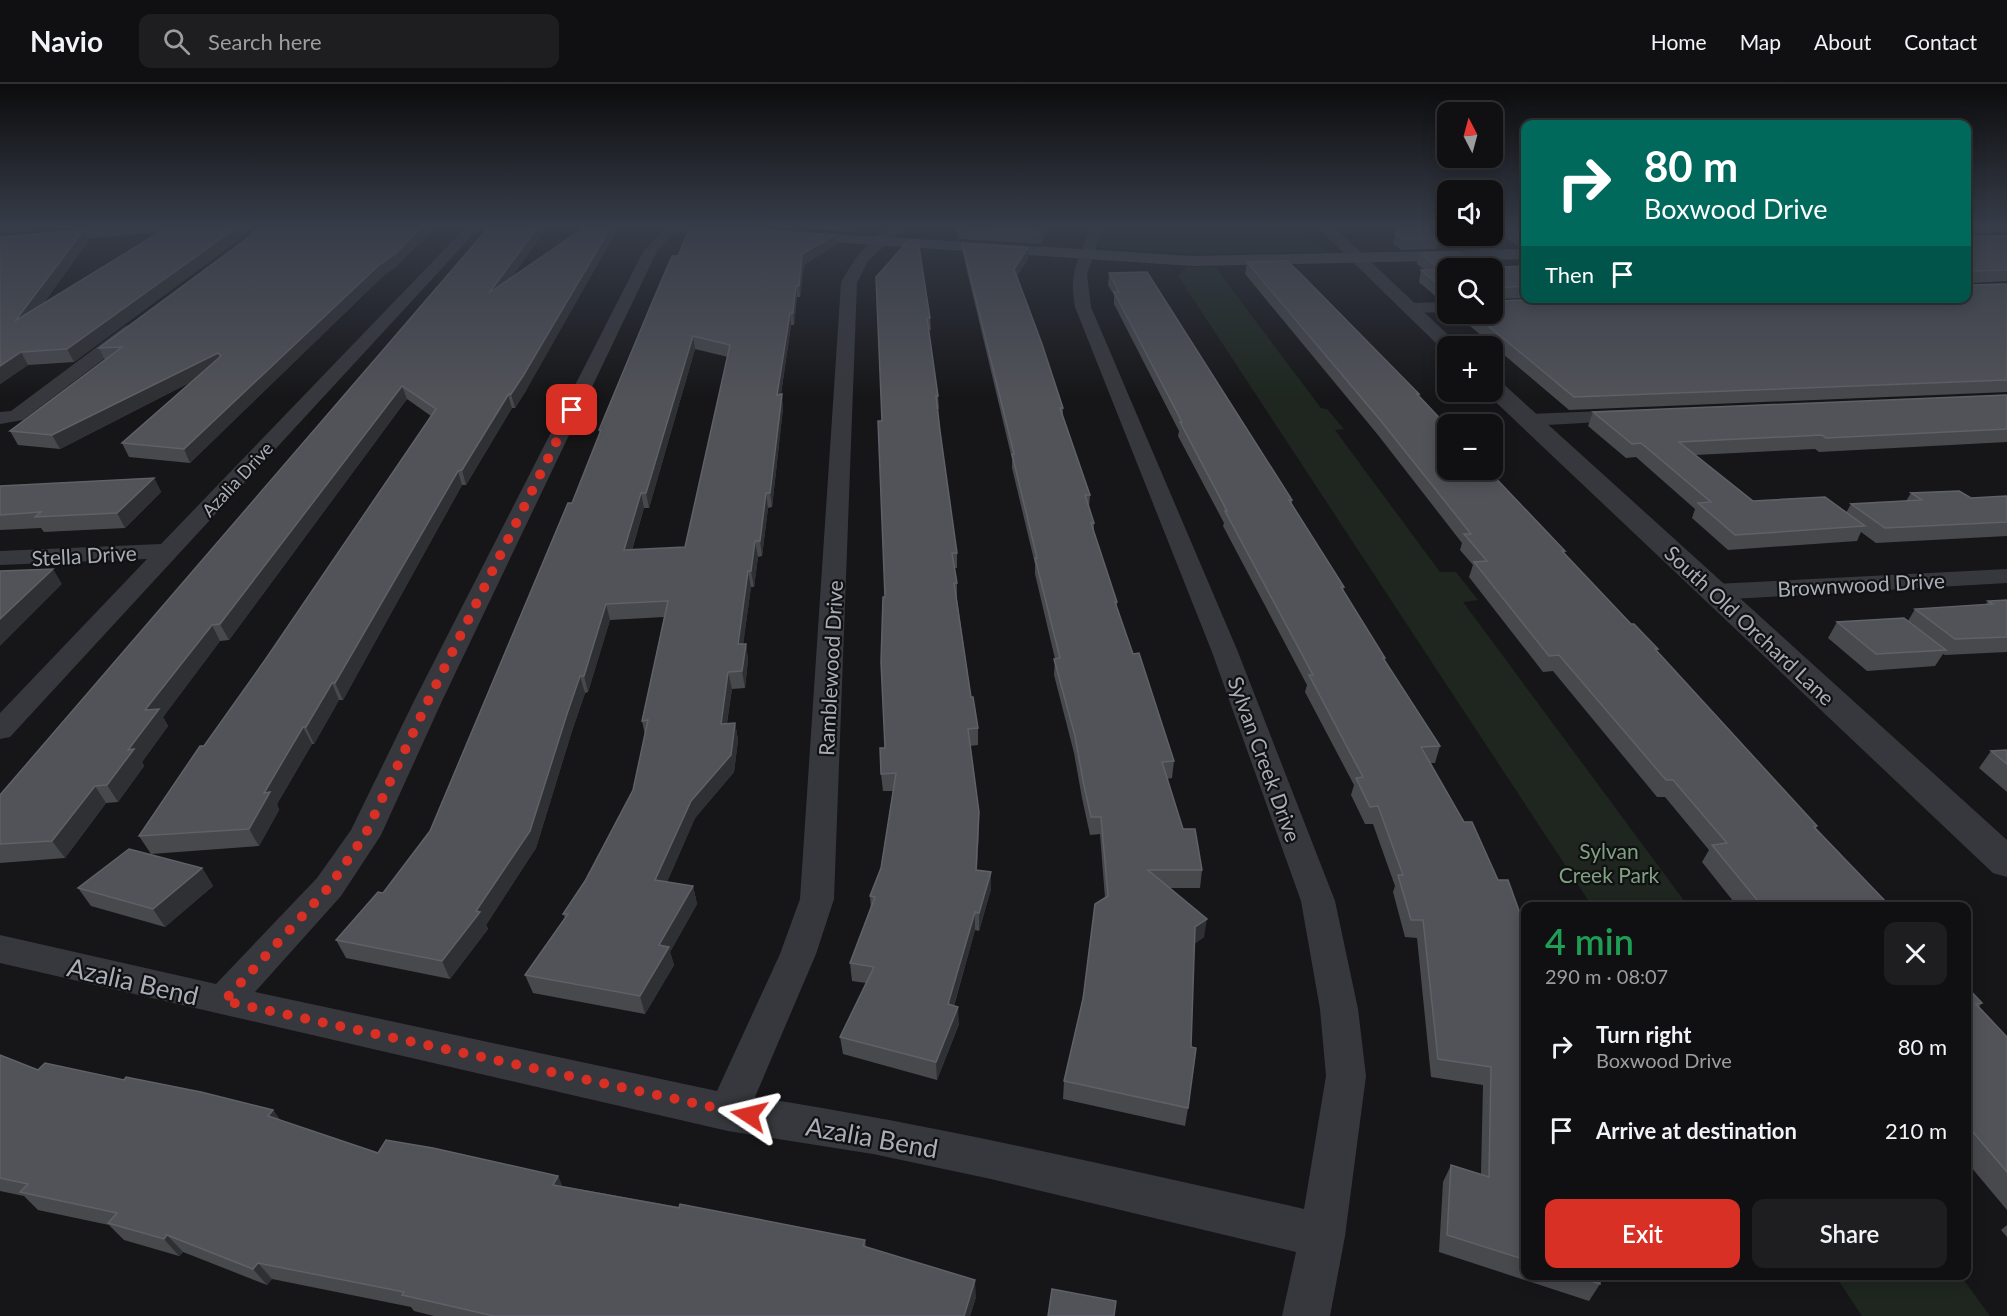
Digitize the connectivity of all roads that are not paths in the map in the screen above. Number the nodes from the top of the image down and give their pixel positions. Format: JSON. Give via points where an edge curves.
{"nodes":[{"id":1,"x":419,"y":284,"type":"edge"},
{"id":2,"x":634,"y":284,"type":"edge"},
{"id":3,"x":849,"y":284,"type":"edge"},
{"id":4,"x":1079,"y":284,"type":"edge"},
{"id":5,"x":1384,"y":284,"type":"edge"},
{"id":6,"x":1437,"y":308,"type":"edge"},
{"id":7,"x":1409,"y":309,"type":"junction"},
{"id":8,"x":141,"y":322,"type":"edge"},
{"id":9,"x":1439,"y":336,"type":"edge"},
{"id":10,"x":1503,"y":396,"type":"edge"},
{"id":11,"x":1649,"y":415,"type":"edge"},
{"id":12,"x":8,"y":417,"type":"edge"},
{"id":13,"x":1529,"y":420,"type":"junction"},
{"id":14,"x":169,"y":551,"type":"junction"},
{"id":15,"x":0,"y":558,"type":"edge"},
{"id":16,"x":2007,"y":576,"type":"edge"},
{"id":17,"x":1715,"y":592,"type":"junction"},
{"id":18,"x":0,"y":730,"type":"edge"},
{"id":19,"x":2007,"y":863,"type":"edge"},
{"id":20,"x":0,"y":949,"type":"edge"},
{"id":21,"x":224,"y":1001,"type":"junction"},
{"id":22,"x":728,"y":1112,"type":"junction"},
{"id":23,"x":1322,"y":1236,"type":"junction"},
{"id":24,"x":1306,"y":1316,"type":"edge"}],
"edges":[{"from":1,"to":14,"type":"street","name":"Azalia Drive"},
{"from":2,"to":21,"type":"street","via":[[365,835],[329,887]]},
{"from":3,"to":22,"type":"street","name":"Ramblewood Drive","via":[[817,899],[798,954]]},
{"from":4,"to":23,"type":"street","name":"Sylvan Creek Drive","via":[[1083,307],[1225,652],[1318,901],[1339,1009],[1346,1076]]},
{"from":5,"to":7,"type":"street"},
{"from":6,"to":7,"type":"street"},
{"from":7,"to":9,"type":"street"},
{"from":8,"to":12,"type":"street"},
{"from":10,"to":13,"type":"street","name":"South Old Orchard Lane"},
{"from":11,"to":13,"type":"street"},
{"from":13,"to":17,"type":"street","name":"South Old Orchard Lane"},
{"from":14,"to":15,"type":"street","name":"Stella Drive"},
{"from":14,"to":18,"type":"street","name":"Azalia Drive"},
{"from":16,"to":17,"type":"street","name":"Brownwood Drive"},
{"from":17,"to":19,"type":"street","name":"South Old Orchard Lane"},
{"from":20,"to":21,"type":"street","name":"Azalia Bend"},
{"from":21,"to":22,"type":"street","name":"Azalia Bend"},
{"from":22,"to":23,"type":"street","name":"Azalia Bend","via":[[991,1160]]},
{"from":23,"to":24,"type":"street","name":"Sylvan Creek Drive"}]}
